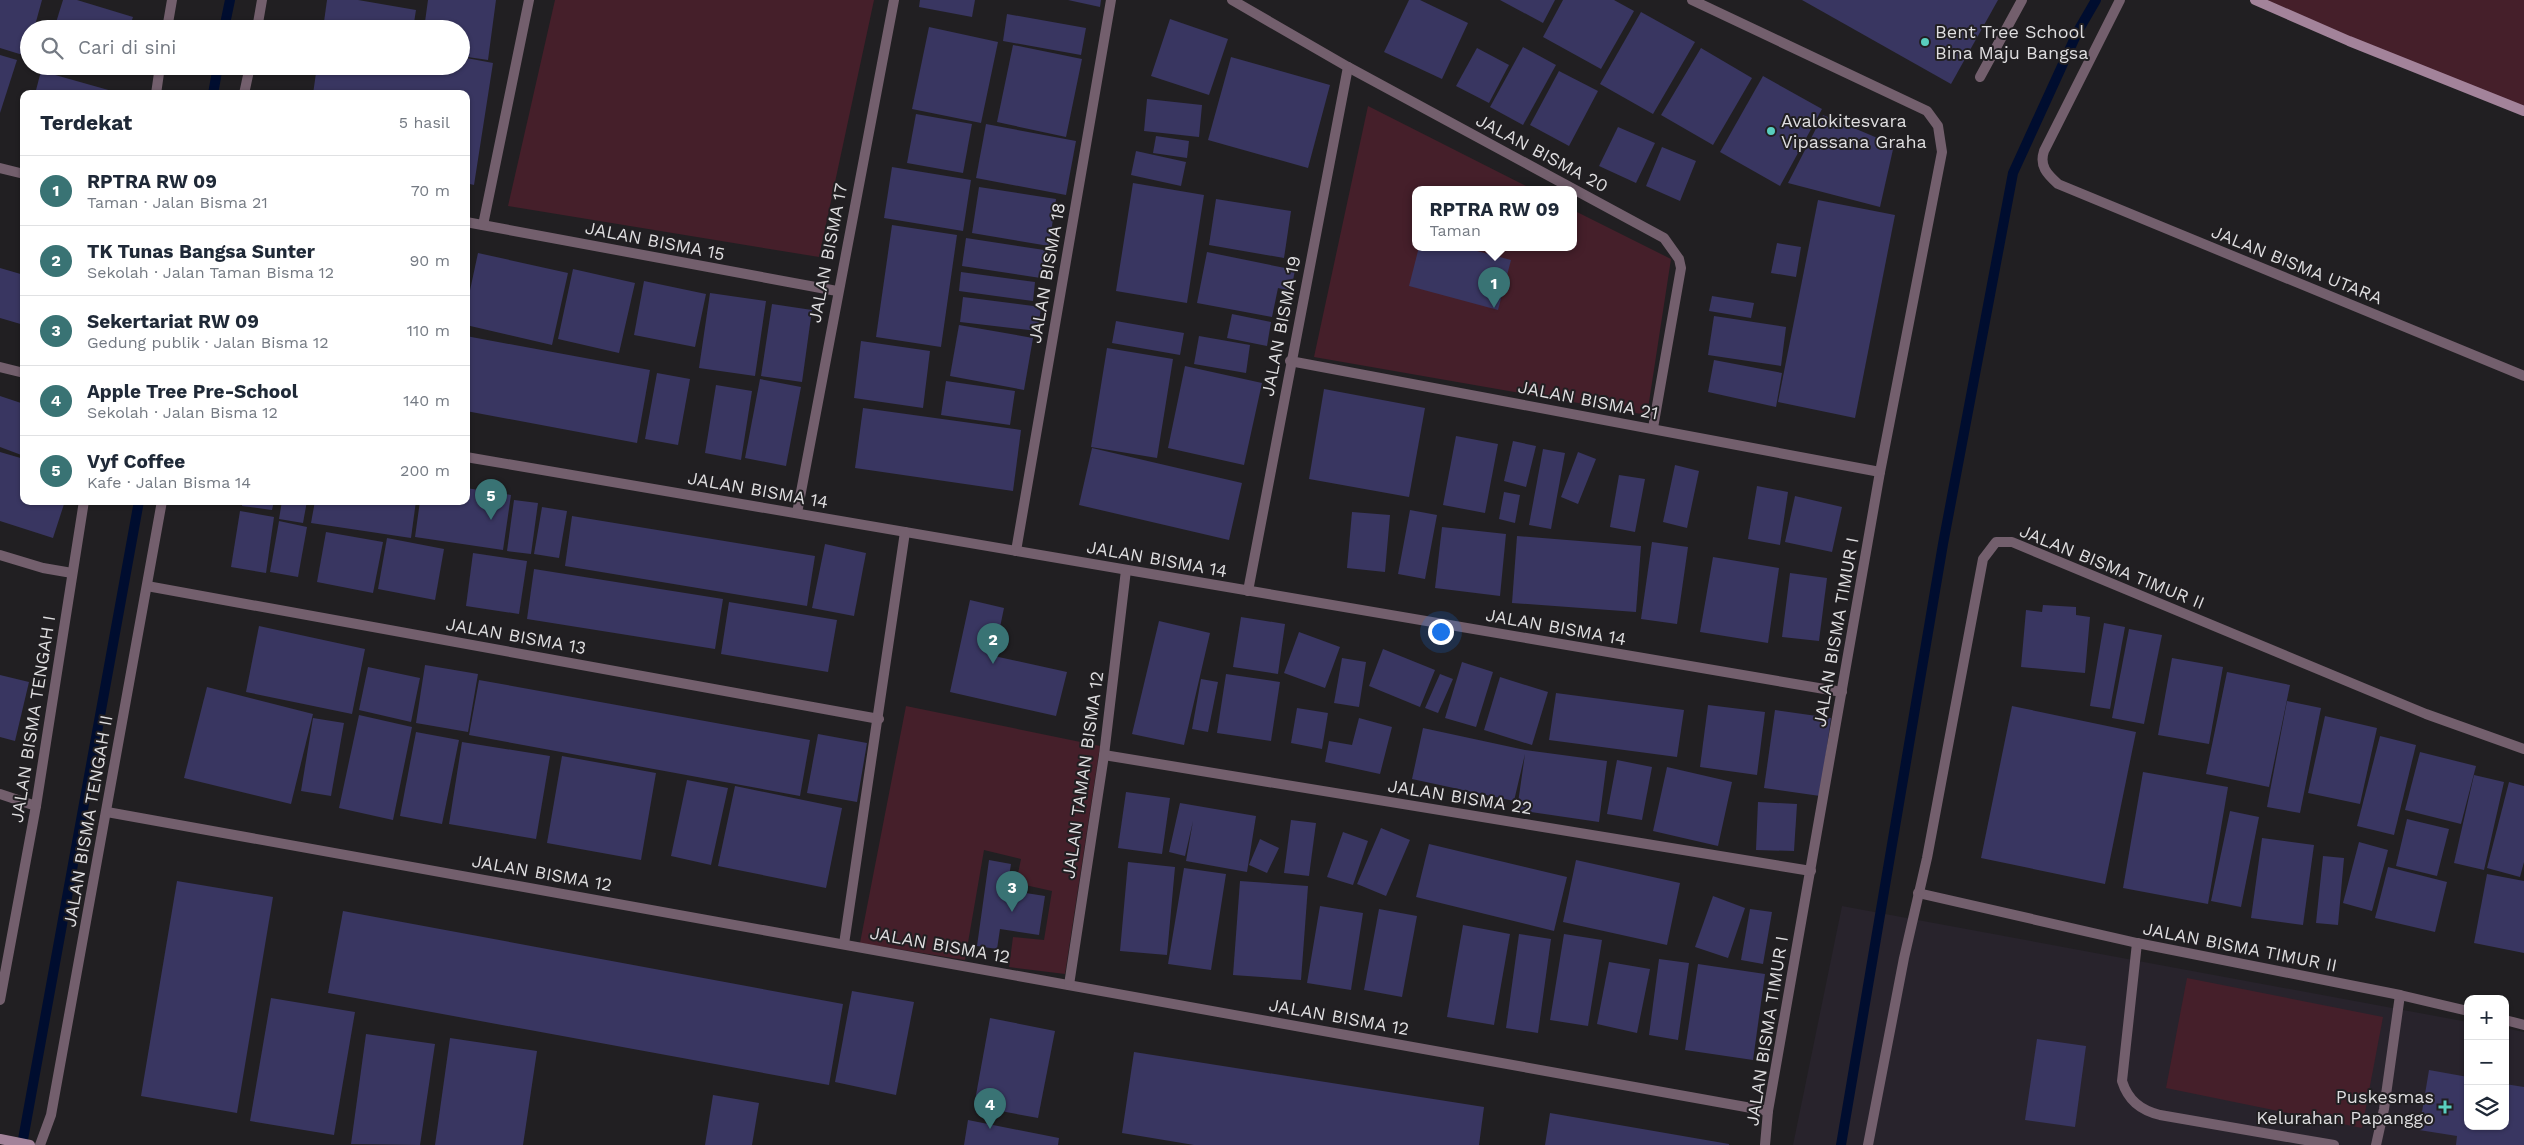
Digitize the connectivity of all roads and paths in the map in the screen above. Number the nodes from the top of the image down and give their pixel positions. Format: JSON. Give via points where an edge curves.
{"nodes":[{"id":1,"x":172,"y":0,"type":"edge"},
{"id":2,"x":262,"y":0,"type":"edge"},
{"id":3,"x":530,"y":0,"type":"edge"},
{"id":4,"x":894,"y":0,"type":"edge"},
{"id":5,"x":1111,"y":0,"type":"edge"},
{"id":6,"x":1232,"y":0,"type":"edge"},
{"id":7,"x":1692,"y":0,"type":"edge"},
{"id":8,"x":2022,"y":0,"type":"edge"},
{"id":9,"x":2120,"y":0,"type":"edge"},
{"id":10,"x":2255,"y":0,"type":"edge"},
{"id":11,"x":169,"y":20,"type":"edge"},
{"id":12,"x":258,"y":20,"type":"edge"},
{"id":13,"x":1348,"y":67,"type":"junction"},
{"id":14,"x":159,"y":75,"type":"edge"},
{"id":15,"x":248,"y":75,"type":"edge"},
{"id":16,"x":1980,"y":77,"type":"dead end"},
{"id":17,"x":157,"y":90,"type":"edge"},
{"id":18,"x":245,"y":90,"type":"edge"},
{"id":19,"x":2524,"y":111,"type":"edge"},
{"id":20,"x":0,"y":168,"type":"edge"},
{"id":21,"x":20,"y":173,"type":"edge"},
{"id":22,"x":1568,"y":186,"type":"edge"},
{"id":23,"x":1577,"y":191,"type":"edge"},
{"id":24,"x":470,"y":223,"type":"edge"},
{"id":25,"x":483,"y":225,"type":"junction"},
{"id":26,"x":837,"y":291,"type":"junction"},
{"id":27,"x":1290,"y":361,"type":"junction"},
{"id":28,"x":0,"y":367,"type":"edge"},
{"id":29,"x":20,"y":372,"type":"edge"},
{"id":30,"x":2524,"y":376,"type":"edge"},
{"id":31,"x":1653,"y":428,"type":"junction"},
{"id":32,"x":470,"y":458,"type":"edge"},
{"id":33,"x":1880,"y":472,"type":"junction"},
{"id":34,"x":83,"y":505,"type":"edge"},
{"id":35,"x":161,"y":505,"type":"edge"},
{"id":36,"x":796,"y":513,"type":"junction"},
{"id":37,"x":906,"y":532,"type":"junction"},
{"id":38,"x":1016,"y":551,"type":"junction"},
{"id":39,"x":0,"y":555,"type":"edge"},
{"id":40,"x":1126,"y":570,"type":"junction"},
{"id":41,"x":72,"y":573,"type":"junction"},
{"id":42,"x":146,"y":586,"type":"junction"},
{"id":43,"x":1248,"y":591,"type":"junction"},
{"id":44,"x":1842,"y":692,"type":"junction"},
{"id":45,"x":879,"y":719,"type":"junction"},
{"id":46,"x":2524,"y":749,"type":"edge"},
{"id":47,"x":1104,"y":755,"type":"junction"},
{"id":48,"x":0,"y":794,"type":"edge"},
{"id":49,"x":36,"y":806,"type":"junction"},
{"id":50,"x":107,"y":812,"type":"junction"},
{"id":51,"x":1811,"y":871,"type":"junction"},
{"id":52,"x":1918,"y":894,"type":"junction"},
{"id":53,"x":2137,"y":943,"type":"junction"},
{"id":54,"x":844,"y":944,"type":"junction"},
{"id":55,"x":1069,"y":985,"type":"junction"},
{"id":56,"x":2400,"y":995,"type":"junction"},
{"id":57,"x":0,"y":1000,"type":"edge"},
{"id":58,"x":2464,"y":1010,"type":"edge"},
{"id":59,"x":2509,"y":1021,"type":"edge"},
{"id":60,"x":2524,"y":1024,"type":"edge"},
{"id":61,"x":1768,"y":1111,"type":"junction"},
{"id":62,"x":0,"y":1139,"type":"edge"},
{"id":63,"x":26,"y":1144,"type":"edge"},
{"id":64,"x":30,"y":1145,"type":"edge"},
{"id":65,"x":40,"y":1145,"type":"edge"},
{"id":66,"x":1765,"y":1145,"type":"edge"},
{"id":67,"x":1868,"y":1145,"type":"edge"},
{"id":68,"x":2334,"y":1145,"type":"edge"},
{"id":69,"x":2376,"y":1145,"type":"edge"}],
"edges":[{"from":1,"to":11,"type":"street"},
{"from":2,"to":12,"type":"street"},
{"from":3,"to":25,"type":"street"},
{"from":4,"to":26,"type":"street","name":"JALAN BISMA 17"},
{"from":5,"to":38,"type":"street","name":"JALAN BISMA 18"},
{"from":6,"to":13,"type":"street","name":"JALAN BISMA 20"},
{"from":7,"to":33,"type":"street","name":"JALAN BISMA TIMUR I","via":[[1908,101],[1927,111],[1938,126],[1942,152]]},
{"from":8,"to":16,"type":"street"},
{"from":9,"to":30,"type":"street","name":"JALAN BISMA UTARA","via":[[2044,151],[2042,163],[2058,184]]},
{"from":10,"to":19,"type":"street"},
{"from":13,"to":22,"type":"street","name":"JALAN BISMA 20"},
{"from":13,"to":27,"type":"street","name":"JALAN BISMA 19"},
{"from":14,"to":17,"type":"street"},
{"from":15,"to":18,"type":"street"},
{"from":20,"to":21,"type":"street"},
{"from":23,"to":31,"type":"street","name":"JALAN BISMA 20","via":[[1664,238],[1681,268]]},
{"from":24,"to":25,"type":"street","name":"JALAN BISMA 15"},
{"from":25,"to":26,"type":"street","name":"JALAN BISMA 15"},
{"from":26,"to":36,"type":"street","name":"JALAN BISMA 17"},
{"from":27,"to":31,"type":"street","name":"JALAN BISMA 21"},
{"from":27,"to":43,"type":"street","name":"JALAN BISMA 19"},
{"from":28,"to":29,"type":"street"},
{"from":31,"to":33,"type":"street","name":"JALAN BISMA 21"},
{"from":32,"to":36,"type":"street","name":"JALAN BISMA 14"},
{"from":33,"to":44,"type":"street","name":"JALAN BISMA TIMUR I"},
{"from":34,"to":41,"type":"street","name":"JALAN BISMA TENGAH I"},
{"from":35,"to":42,"type":"street","name":"JALAN BISMA TENGAH II"},
{"from":36,"to":37,"type":"street","name":"JALAN BISMA 14"},
{"from":37,"to":38,"type":"street","name":"JALAN BISMA 14"},
{"from":37,"to":45,"type":"street"},
{"from":38,"to":40,"type":"street","name":"JALAN BISMA 14"},
{"from":39,"to":41,"type":"street"},
{"from":40,"to":43,"type":"street","name":"JALAN BISMA 14"},
{"from":40,"to":47,"type":"street","name":"JALAN TAMAN BISMA 12"},
{"from":41,"to":49,"type":"street","name":"JALAN BISMA TENGAH I"},
{"from":42,"to":45,"type":"street","name":"JALAN BISMA 13"},
{"from":42,"to":50,"type":"street","name":"JALAN BISMA TENGAH II"},
{"from":43,"to":44,"type":"street","name":"JALAN BISMA 14"},
{"from":44,"to":51,"type":"street","name":"JALAN BISMA TIMUR I"},
{"from":45,"to":54,"type":"street"},
{"from":46,"to":52,"type":"street","name":"JALAN BISMA TIMUR II","via":[[2426,714],[2004,540],[1992,546],[1983,559]]},
{"from":47,"to":51,"type":"street","name":"JALAN BISMA 22"},
{"from":47,"to":55,"type":"street","name":"JALAN TAMAN BISMA 12"},
{"from":48,"to":49,"type":"street"},
{"from":49,"to":57,"type":"street","name":"JALAN BISMA TENGAH I"},
{"from":50,"to":54,"type":"street","name":"JALAN BISMA 12"},
{"from":50,"to":65,"type":"street","name":"JALAN BISMA TENGAH II","via":[[51,1115]]},
{"from":51,"to":61,"type":"street","name":"JALAN BISMA TIMUR I"},
{"from":52,"to":53,"type":"street","name":"JALAN BISMA TIMUR II"},
{"from":52,"to":67,"type":"street","name":"JALAN BISMA TIMUR II"},
{"from":53,"to":56,"type":"street","name":"JALAN BISMA TIMUR II"},
{"from":53,"to":68,"type":"street","via":[[2122,1082],[2131,1101],[2160,1115]]},
{"from":54,"to":55,"type":"street","name":"JALAN BISMA 12"},
{"from":55,"to":61,"type":"street","name":"JALAN BISMA 12"},
{"from":56,"to":58,"type":"street","name":"JALAN BISMA TIMUR II"},
{"from":56,"to":69,"type":"street"},
{"from":59,"to":60,"type":"street"},
{"from":61,"to":66,"type":"street","name":"JALAN BISMA TIMUR I"},
{"from":62,"to":63,"type":"street"},
{"from":63,"to":64,"type":"street"}]}
